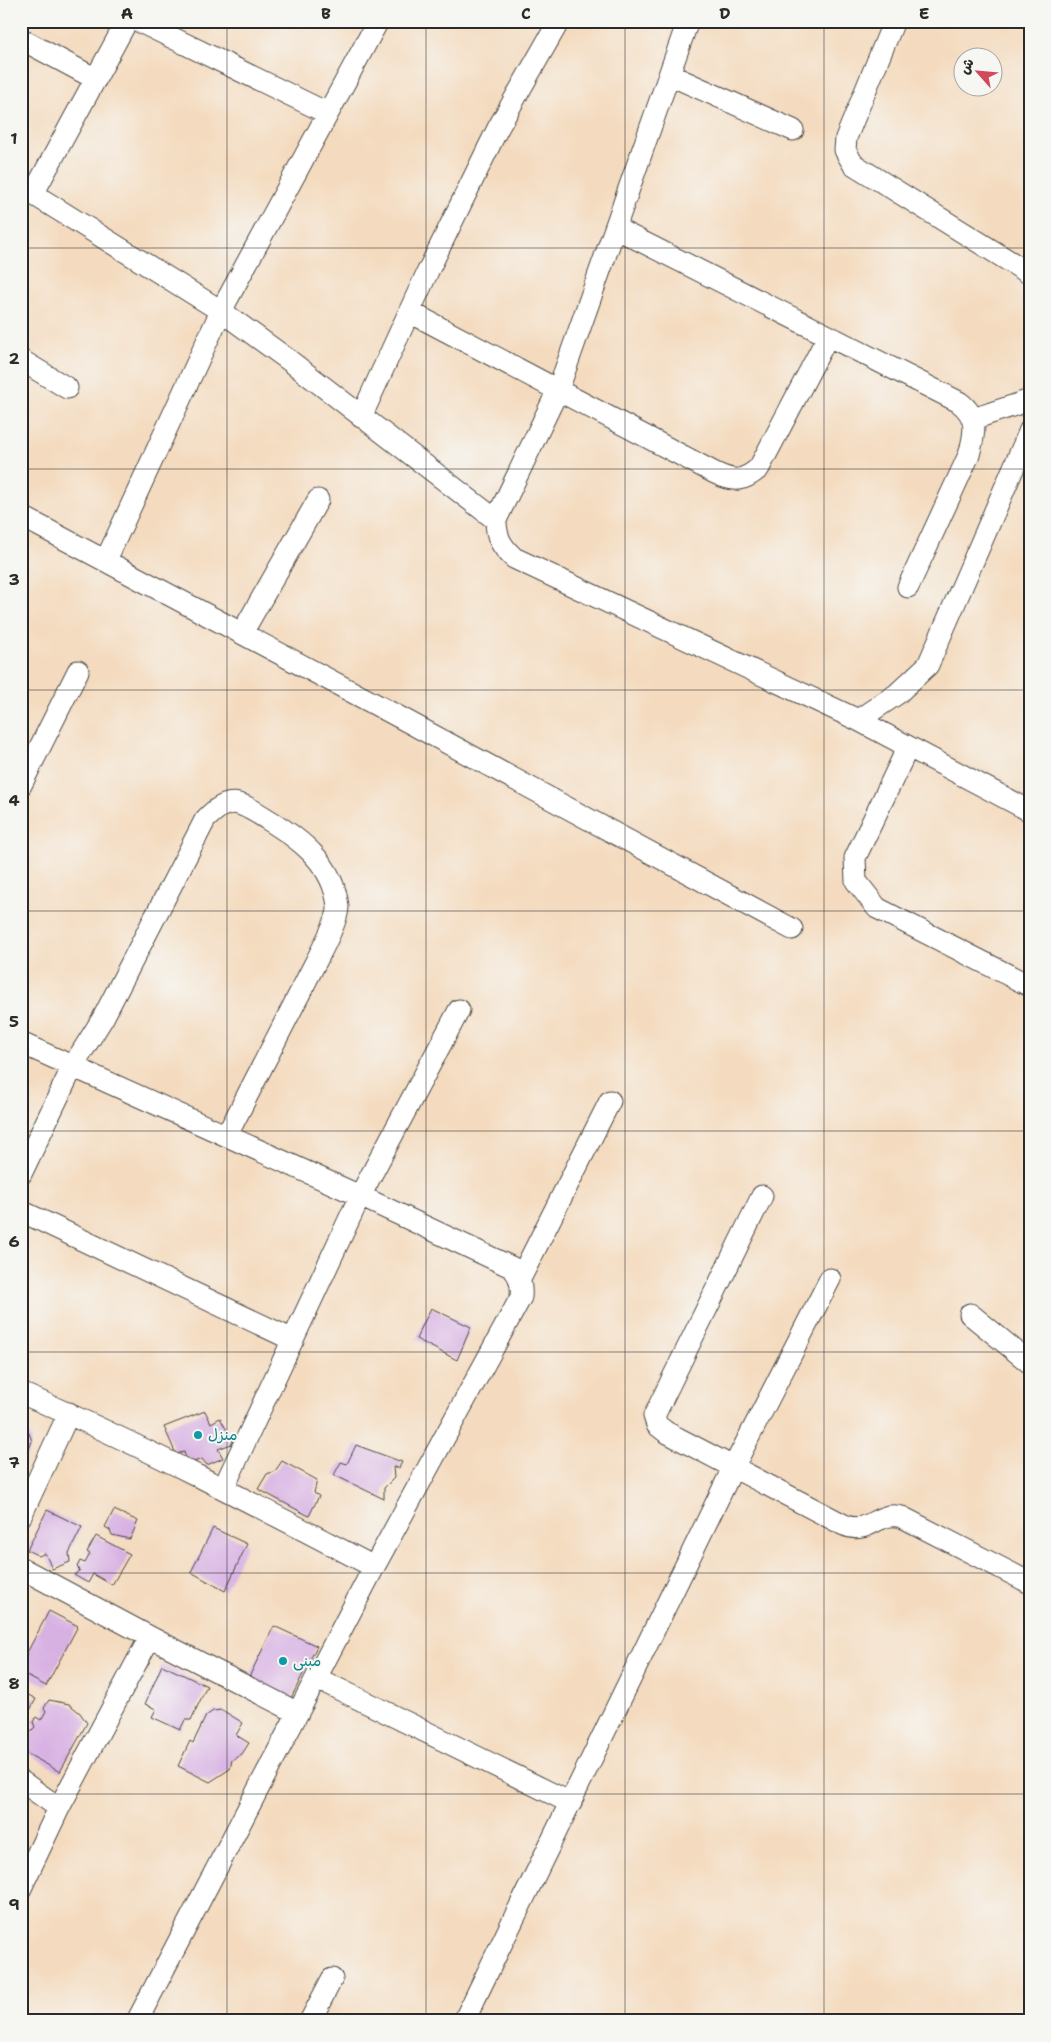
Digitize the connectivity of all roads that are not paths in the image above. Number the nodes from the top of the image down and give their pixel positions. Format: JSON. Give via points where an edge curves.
{"nodes":[{"id":1,"x":127,"y":21,"type":"edge"},
{"id":2,"x":138,"y":21,"type":"edge"},
{"id":3,"x":378,"y":21,"type":"edge"},
{"id":4,"x":558,"y":21,"type":"edge"},
{"id":5,"x":688,"y":21,"type":"edge"},
{"id":6,"x":894,"y":21,"type":"edge"},
{"id":7,"x":21,"y":39,"type":"edge"},
{"id":8,"x":670,"y":74,"type":"junction"},
{"id":9,"x":96,"y":79,"type":"junction"},
{"id":10,"x":327,"y":113,"type":"junction"},
{"id":11,"x":793,"y":130,"type":"dead end"},
{"id":12,"x":27,"y":191,"type":"edge"},
{"id":13,"x":615,"y":228,"type":"junction"},
{"id":14,"x":1030,"y":274,"type":"edge"},
{"id":15,"x":221,"y":311,"type":"junction"},
{"id":16,"x":410,"y":312,"type":"junction"},
{"id":17,"x":828,"y":336,"type":"junction"},
{"id":18,"x":21,"y":360,"type":"edge"},
{"id":19,"x":67,"y":388,"type":"dead end"},
{"id":20,"x":558,"y":390,"type":"junction"},
{"id":21,"x":1030,"y":400,"type":"edge"},
{"id":22,"x":361,"y":417,"type":"junction"},
{"id":23,"x":973,"y":419,"type":"junction"},
{"id":24,"x":1030,"y":430,"type":"edge"},
{"id":25,"x":318,"y":500,"type":"dead end"},
{"id":26,"x":21,"y":516,"type":"edge"},
{"id":27,"x":496,"y":520,"type":"junction"},
{"id":28,"x":106,"y":560,"type":"junction"},
{"id":29,"x":908,"y":587,"type":"dead end"},
{"id":30,"x":242,"y":633,"type":"junction"},
{"id":31,"x":78,"y":671,"type":"dead end"},
{"id":32,"x":858,"y":720,"type":"junction"},
{"id":33,"x":908,"y":747,"type":"junction"},
{"id":34,"x":21,"y":785,"type":"edge"},
{"id":35,"x":1030,"y":811,"type":"edge"},
{"id":36,"x":792,"y":929,"type":"dead end"},
{"id":37,"x":1030,"y":986,"type":"edge"},
{"id":38,"x":460,"y":1010,"type":"dead end"},
{"id":39,"x":21,"y":1042,"type":"edge"},
{"id":40,"x":73,"y":1066,"type":"junction"},
{"id":41,"x":610,"y":1101,"type":"dead end"},
{"id":42,"x":227,"y":1135,"type":"junction"},
{"id":43,"x":21,"y":1174,"type":"edge"},
{"id":44,"x":360,"y":1196,"type":"junction"},
{"id":45,"x":762,"y":1196,"type":"dead end"},
{"id":46,"x":21,"y":1211,"type":"edge"},
{"id":47,"x":830,"y":1278,"type":"dead end"},
{"id":48,"x":520,"y":1279,"type":"junction"},
{"id":49,"x":970,"y":1314,"type":"dead end"},
{"id":50,"x":293,"y":1340,"type":"junction"},
{"id":51,"x":1030,"y":1363,"type":"edge"},
{"id":52,"x":21,"y":1393,"type":"edge"},
{"id":53,"x":69,"y":1413,"type":"junction"},
{"id":54,"x":733,"y":1468,"type":"junction"},
{"id":55,"x":224,"y":1487,"type":"junction"},
{"id":56,"x":21,"y":1516,"type":"edge"},
{"id":57,"x":21,"y":1568,"type":"edge"},
{"id":58,"x":374,"y":1568,"type":"junction"},
{"id":59,"x":1030,"y":1583,"type":"edge"},
{"id":60,"x":150,"y":1638,"type":"junction"},
{"id":61,"x":316,"y":1678,"type":"junction"},
{"id":62,"x":298,"y":1713,"type":"junction"},
{"id":63,"x":21,"y":1781,"type":"edge"},
{"id":64,"x":571,"y":1803,"type":"junction"},
{"id":65,"x":59,"y":1808,"type":"junction"},
{"id":66,"x":21,"y":1888,"type":"edge"},
{"id":67,"x":332,"y":1979,"type":"dead end"},
{"id":68,"x":137,"y":2021,"type":"edge"},
{"id":69,"x":310,"y":2021,"type":"edge"},
{"id":70,"x":464,"y":2021,"type":"edge"}],
"edges":[{"from":1,"to":9,"type":"street"},
{"from":2,"to":10,"type":"street"},
{"from":3,"to":10,"type":"street"},
{"from":4,"to":16,"type":"street","via":[[498,128]]},
{"from":5,"to":8,"type":"street"},
{"from":6,"to":14,"type":"street","via":[[846,138],[845,150],[853,164]]},
{"from":7,"to":9,"type":"street"},
{"from":8,"to":11,"type":"street"},
{"from":8,"to":13,"type":"street"},
{"from":9,"to":12,"type":"street"},
{"from":10,"to":15,"type":"street"},
{"from":12,"to":15,"type":"street"},
{"from":13,"to":17,"type":"street"},
{"from":13,"to":20,"type":"street"},
{"from":15,"to":22,"type":"street"},
{"from":15,"to":28,"type":"street"},
{"from":16,"to":20,"type":"street"},
{"from":16,"to":22,"type":"street"},
{"from":17,"to":20,"type":"street","via":[[758,468],[738,480],[715,473]]},
{"from":17,"to":23,"type":"street","via":[[959,402]]},
{"from":18,"to":19,"type":"street"},
{"from":20,"to":27,"type":"street"},
{"from":21,"to":23,"type":"street"},
{"from":22,"to":27,"type":"street"},
{"from":23,"to":29,"type":"street","via":[[975,436],[969,454]]},
{"from":24,"to":32,"type":"street","via":[[928,665],[898,694]]},
{"from":25,"to":30,"type":"street"},
{"from":26,"to":28,"type":"street"},
{"from":27,"to":32,"type":"street","via":[[496,533],[503,548],[514,558]]},
{"from":28,"to":30,"type":"street"},
{"from":30,"to":36,"type":"street"},
{"from":31,"to":34,"type":"street"},
{"from":32,"to":33,"type":"street"},
{"from":33,"to":35,"type":"street"},
{"from":33,"to":37,"type":"street","via":[[855,858],[856,881],[877,908]]},
{"from":38,"to":44,"type":"street"},
{"from":39,"to":40,"type":"street"},
{"from":40,"to":42,"type":"street"},
{"from":40,"to":42,"type":"street","via":[[103,1018],[205,820],[216,808],[229,803],[244,805],[293,835],[314,855],[329,874],[338,909],[325,944]]},
{"from":40,"to":43,"type":"street"},
{"from":41,"to":48,"type":"street"},
{"from":42,"to":44,"type":"street"},
{"from":44,"to":48,"type":"street","via":[[511,1267]]},
{"from":44,"to":50,"type":"street"},
{"from":45,"to":54,"type":"street","via":[[654,1416],[666,1432]]},
{"from":46,"to":50,"type":"street"},
{"from":47,"to":54,"type":"street"},
{"from":48,"to":58,"type":"street","via":[[521,1297]]},
{"from":49,"to":51,"type":"street"},
{"from":50,"to":55,"type":"street"},
{"from":52,"to":53,"type":"street"},
{"from":53,"to":55,"type":"street"},
{"from":53,"to":56,"type":"street"},
{"from":54,"to":59,"type":"street","via":[[851,1528],[865,1528],[888,1515],[902,1518]]},
{"from":54,"to":64,"type":"street"},
{"from":55,"to":58,"type":"street"},
{"from":57,"to":60,"type":"street"},
{"from":58,"to":61,"type":"street"},
{"from":60,"to":62,"type":"street"},
{"from":60,"to":65,"type":"street"},
{"from":61,"to":62,"type":"street"},
{"from":61,"to":64,"type":"street"},
{"from":62,"to":68,"type":"street"},
{"from":63,"to":65,"type":"street"},
{"from":64,"to":70,"type":"street"},
{"from":65,"to":66,"type":"street"},
{"from":67,"to":69,"type":"street"}]}
